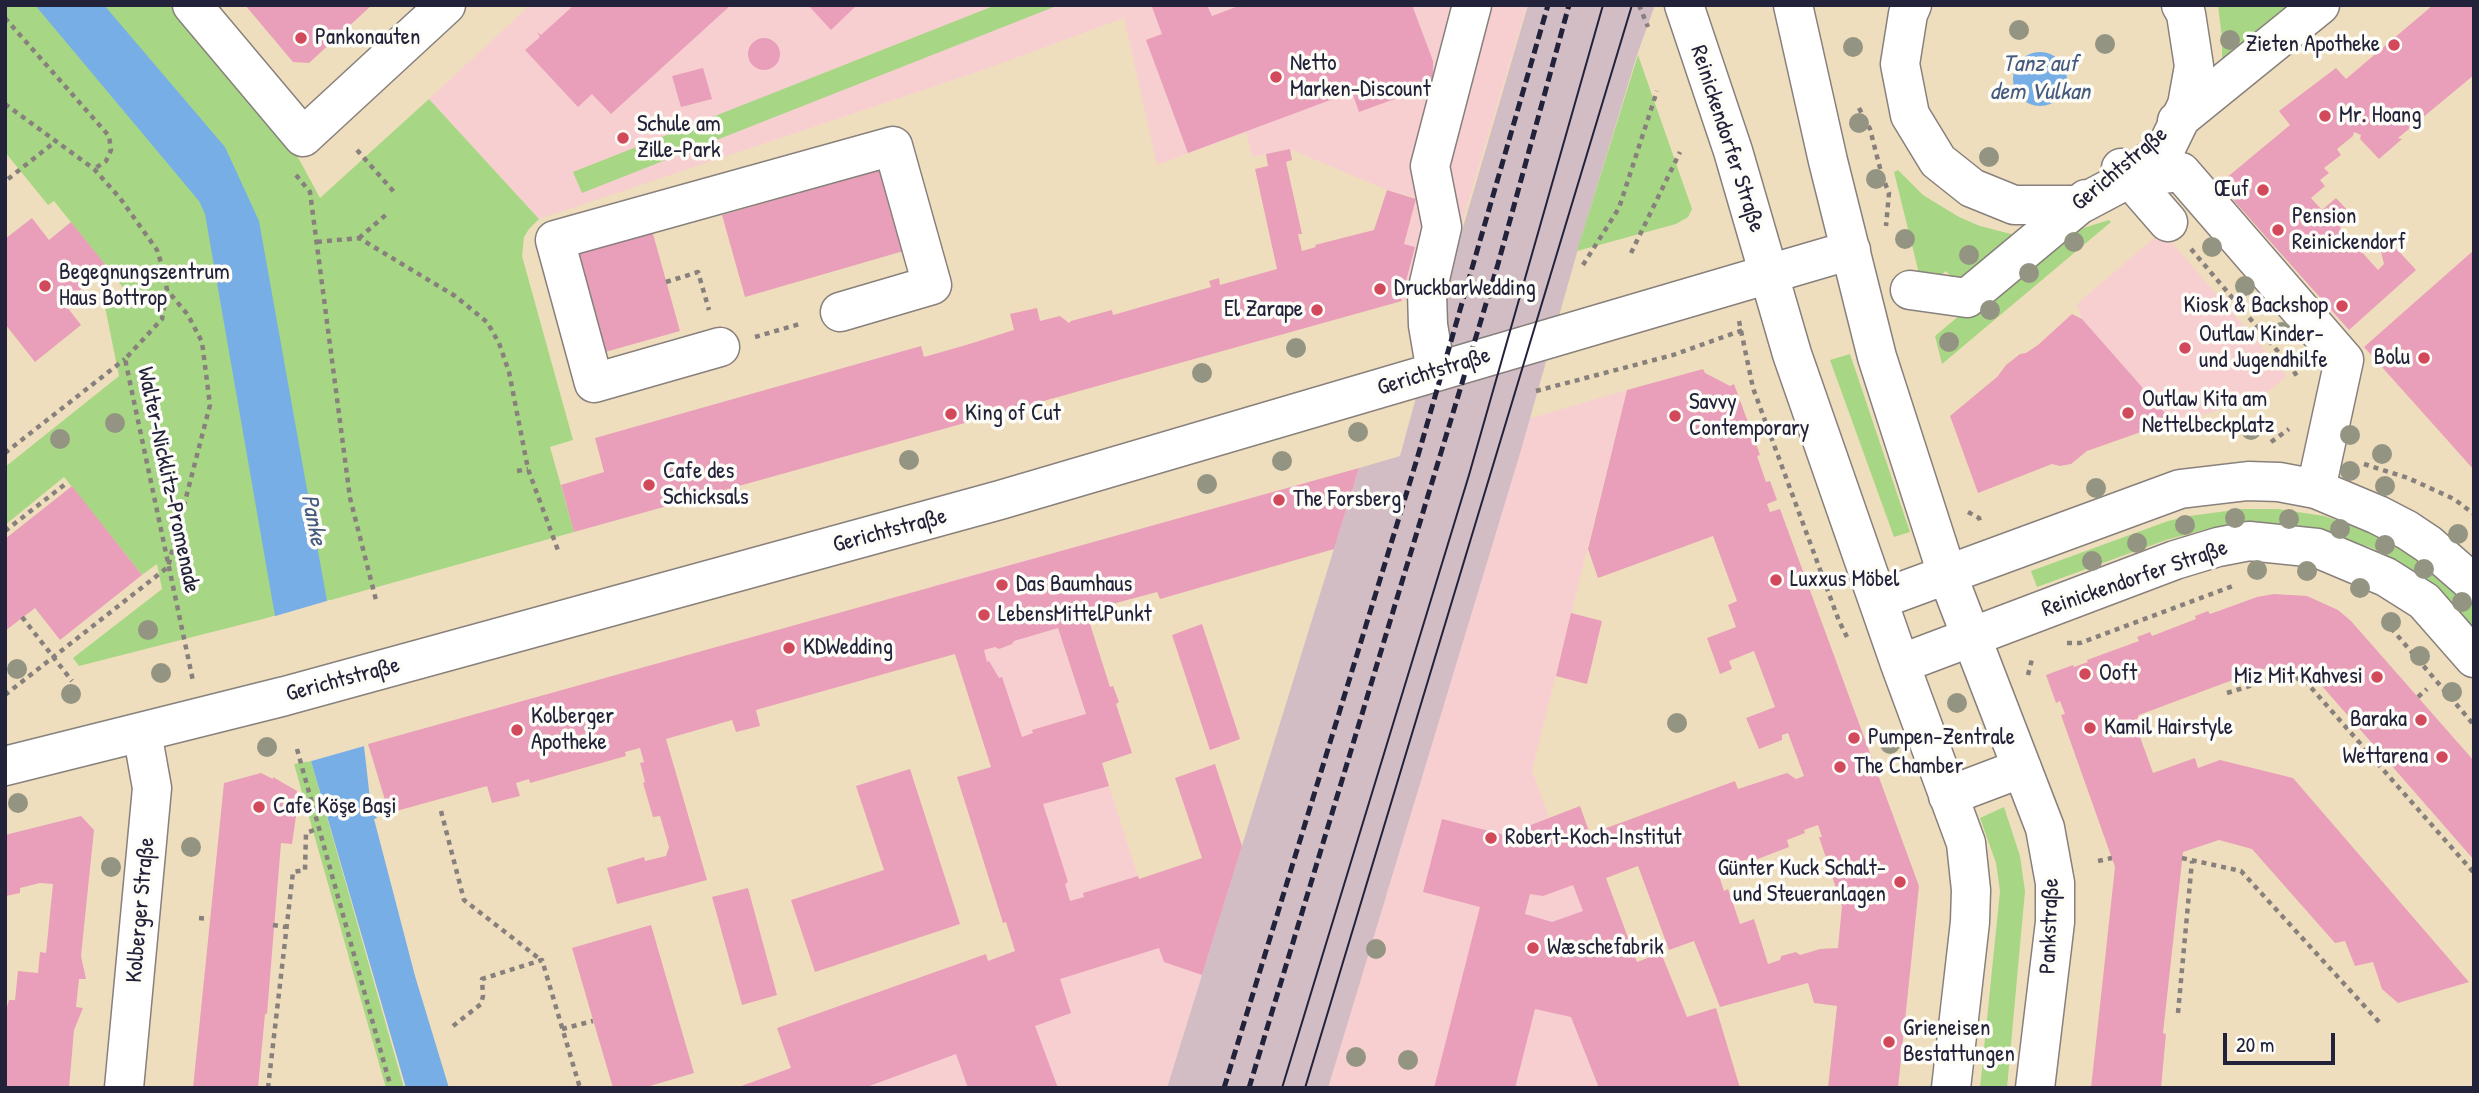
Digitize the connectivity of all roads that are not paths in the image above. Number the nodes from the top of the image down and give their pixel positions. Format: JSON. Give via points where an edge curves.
{"nodes":[{"id":1,"x":192,"y":5,"type":"edge"},
{"id":2,"x":446,"y":5,"type":"edge"},
{"id":3,"x":1472,"y":5,"type":"edge"},
{"id":4,"x":1684,"y":5,"type":"edge"},
{"id":5,"x":1793,"y":5,"type":"edge"},
{"id":6,"x":1912,"y":5,"type":"edge"},
{"id":7,"x":2181,"y":5,"type":"edge"},
{"id":8,"x":2319,"y":5,"type":"edge"},
{"id":9,"x":2180,"y":118,"type":"junction"},
{"id":10,"x":2125,"y":173,"type":"junction"},
{"id":11,"x":2079,"y":205,"type":"junction"},
{"id":12,"x":2168,"y":222,"type":"road end"},
{"id":13,"x":1851,"y":250,"type":"junction"},
{"id":14,"x":1769,"y":274,"type":"junction"},
{"id":15,"x":1910,"y":290,"type":"dead end"},
{"id":16,"x":840,"y":312,"type":"road end"},
{"id":17,"x":720,"y":347,"type":"road end"},
{"id":18,"x":1436,"y":372,"type":"junction"},
{"id":19,"x":2316,"y":489,"type":"junction"},
{"id":20,"x":1947,"y":574,"type":"junction"},
{"id":21,"x":2474,"y":584,"type":"edge"},
{"id":22,"x":1878,"y":600,"type":"junction"},
{"id":23,"x":1971,"y":638,"type":"junction"},
{"id":24,"x":2474,"y":658,"type":"edge"},
{"id":25,"x":1899,"y":664,"type":"junction"},
{"id":26,"x":142,"y":732,"type":"junction"},
{"id":27,"x":5,"y":766,"type":"edge"},
{"id":28,"x":2022,"y":768,"type":"junction"},
{"id":29,"x":1948,"y":796,"type":"junction"},
{"id":30,"x":124,"y":1088,"type":"edge"},
{"id":31,"x":1951,"y":1088,"type":"edge"},
{"id":32,"x":2035,"y":1088,"type":"edge"}],
"edges":[{"from":1,"to":2,"type":"street","via":[[303,137]]},
{"from":3,"to":18,"type":"street","via":[[1430,166],[1442,227],[1427,292]]},
{"from":4,"to":14,"type":"street","name":"Reinickendorfer Straße"},
{"from":5,"to":13,"type":"street"},
{"from":6,"to":11,"type":"street","via":[[1900,64],[1910,115],[1938,161],[1972,188],[2014,205]]},
{"from":7,"to":9,"type":"street","via":[[2194,66]]},
{"from":8,"to":9,"type":"street","name":"Gerichtstraße"},
{"from":9,"to":10,"type":"street","via":[[2167,146]]},
{"from":10,"to":11,"type":"street","name":"Gerichtstraße"},
{"from":10,"to":12,"type":"street"},
{"from":10,"to":19,"type":"street","via":[[2180,172],[2344,360]]},
{"from":11,"to":15,"type":"street","name":"Gerichtstraße","via":[[1967,298]]},
{"from":13,"to":14,"type":"street"},
{"from":13,"to":20,"type":"street","via":[[1877,357]]},
{"from":14,"to":18,"type":"street","name":"Gerichtstraße"},
{"from":14,"to":22,"type":"street","name":"Reinickendorfer Straße","via":[[1792,354]]},
{"from":16,"to":17,"type":"street","via":[[932,285],[893,146],[555,240],[594,383]]},
{"from":18,"to":26,"type":"street","name":"Gerichtstraße","via":[[987,504]]},
{"from":19,"to":20,"type":"street","via":[[2252,481],[2180,489]]},
{"from":19,"to":21,"type":"street","via":[[2407,530]]},
{"from":20,"to":22,"type":"street"},
{"from":20,"to":23,"type":"street"},
{"from":22,"to":25,"type":"street","name":"Reinickendorfer Straße"},
{"from":23,"to":24,"type":"street","name":"Reinickendorfer Straße","via":[[2175,560],[2249,541],[2317,548],[2386,577],[2424,601]]},
{"from":23,"to":25,"type":"street","name":"Reinickendorfer Straße"},
{"from":23,"to":28,"type":"street","name":"Pankstraße"},
{"from":25,"to":29,"type":"street"},
{"from":26,"to":27,"type":"street","name":"Gerichtstraße"},
{"from":26,"to":30,"type":"street","name":"Kolberger Straße","via":[[152,788]]},
{"from":28,"to":29,"type":"street"},
{"from":28,"to":32,"type":"street","name":"Pankstraße","via":[[2045,828],[2054,883],[2055,922]]},
{"from":29,"to":31,"type":"street","via":[[1966,843],[1971,890]]}]}
